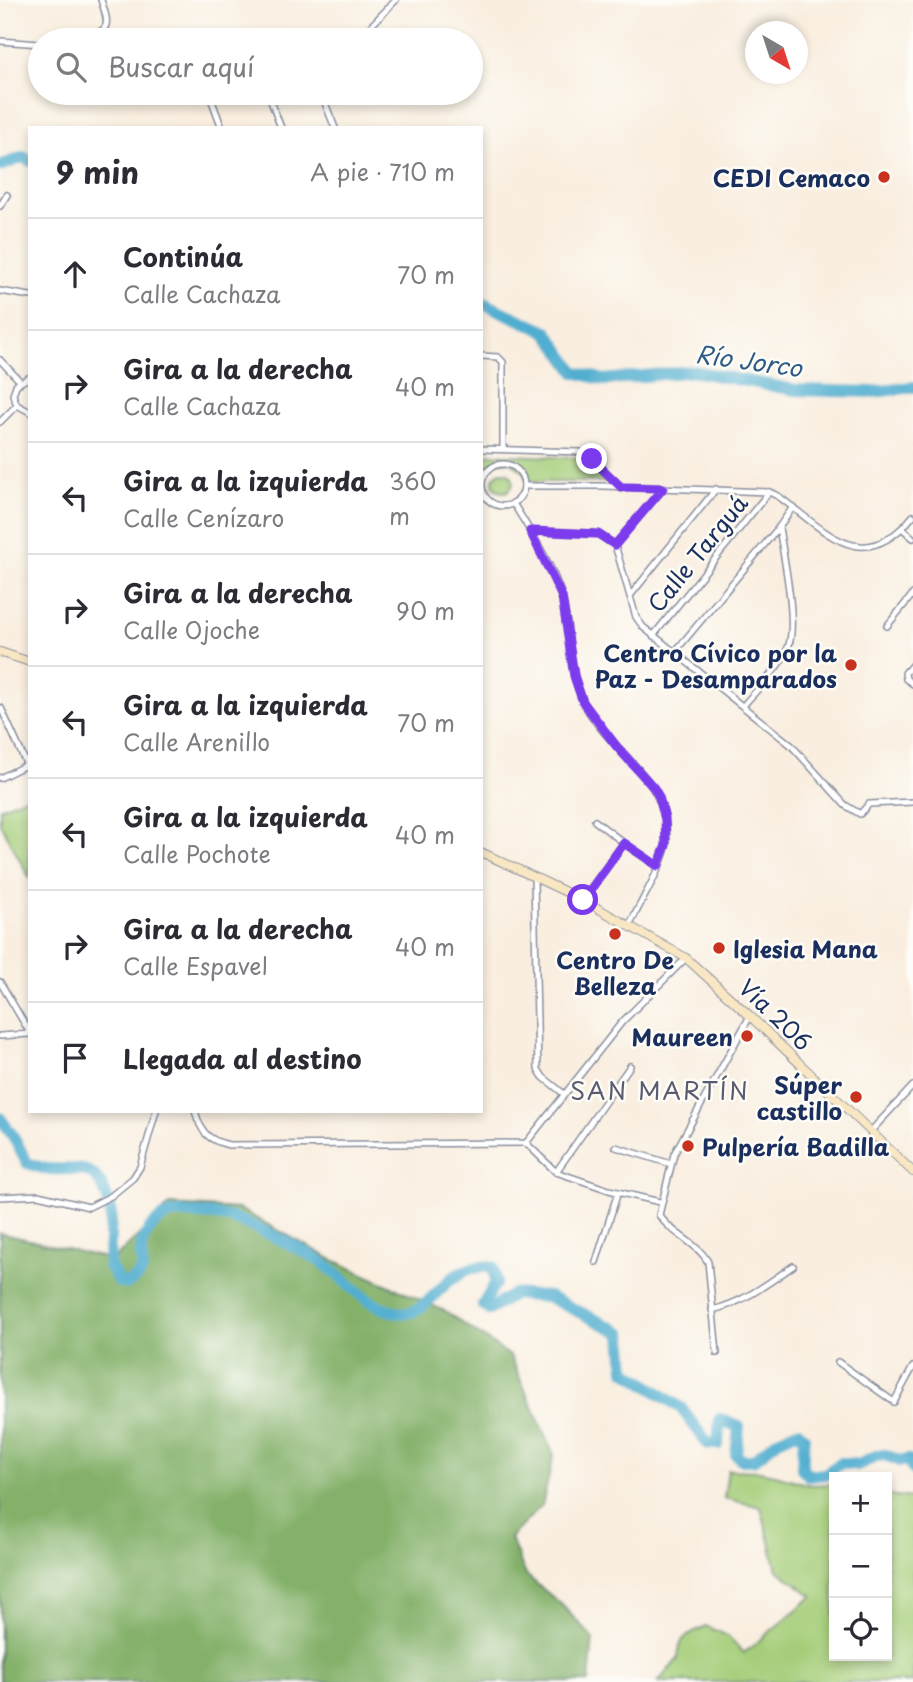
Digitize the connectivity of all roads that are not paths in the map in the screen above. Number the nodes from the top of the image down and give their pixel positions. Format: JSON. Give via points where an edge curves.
{"nodes":[{"id":1,"x":101,"y":0,"type":"edge"},
{"id":2,"x":396,"y":0,"type":"edge"},
{"id":3,"x":106,"y":28,"type":"edge"},
{"id":4,"x":369,"y":28,"type":"edge"},
{"id":5,"x":0,"y":41,"type":"edge"},
{"id":6,"x":28,"y":43,"type":"edge"},
{"id":7,"x":213,"y":105,"type":"edge"},
{"id":8,"x":272,"y":105,"type":"edge"},
{"id":9,"x":326,"y":105,"type":"edge"},
{"id":10,"x":221,"y":126,"type":"edge"},
{"id":11,"x":280,"y":126,"type":"edge"},
{"id":12,"x":334,"y":126,"type":"edge"},
{"id":13,"x":7,"y":195,"type":"dead end"},
{"id":14,"x":0,"y":206,"type":"edge"},
{"id":15,"x":0,"y":291,"type":"edge"},
{"id":16,"x":28,"y":296,"type":"edge"},
{"id":17,"x":483,"y":356,"type":"edge"},
{"id":18,"x":0,"y":360,"type":"edge"},
{"id":19,"x":28,"y":378,"type":"edge"},
{"id":20,"x":20,"y":381,"type":"junction"},
{"id":21,"x":17,"y":405,"type":"junction"},
{"id":22,"x":28,"y":411,"type":"edge"},
{"id":23,"x":0,"y":422,"type":"edge"},
{"id":24,"x":483,"y":449,"type":"edge"},
{"id":25,"x":503,"y":449,"type":"junction"},
{"id":26,"x":483,"y":480,"type":"edge"},
{"id":27,"x":524,"y":486,"type":"junction"},
{"id":28,"x":621,"y":487,"type":"junction"},
{"id":29,"x":663,"y":488,"type":"junction"},
{"id":30,"x":716,"y":489,"type":"junction"},
{"id":31,"x":769,"y":492,"type":"junction"},
{"id":32,"x":483,"y":493,"type":"edge"},
{"id":33,"x":513,"y":503,"type":"junction"},
{"id":34,"x":793,"y":507,"type":"junction"},
{"id":35,"x":913,"y":516,"type":"edge"},
{"id":36,"x":779,"y":527,"type":"junction"},
{"id":37,"x":903,"y":529,"type":"junction"},
{"id":38,"x":530,"y":531,"type":"junction"},
{"id":39,"x":913,"y":538,"type":"edge"},
{"id":40,"x":615,"y":545,"type":"junction"},
{"id":41,"x":913,"y":594,"type":"edge"},
{"id":42,"x":629,"y":596,"type":"junction"},
{"id":43,"x":887,"y":626,"type":"dead end"},
{"id":44,"x":653,"y":636,"type":"junction"},
{"id":45,"x":0,"y":652,"type":"edge"},
{"id":46,"x":674,"y":653,"type":"junction"},
{"id":47,"x":28,"y":661,"type":"edge"},
{"id":48,"x":913,"y":664,"type":"edge"},
{"id":49,"x":913,"y":684,"type":"edge"},
{"id":50,"x":743,"y":706,"type":"junction"},
{"id":51,"x":1,"y":708,"type":"edge"},
{"id":52,"x":26,"y":765,"type":"junction"},
{"id":53,"x":28,"y":768,"type":"edge"},
{"id":54,"x":0,"y":778,"type":"edge"},
{"id":55,"x":913,"y":802,"type":"edge"},
{"id":56,"x":594,"y":821,"type":"dead end"},
{"id":57,"x":624,"y":843,"type":"junction"},
{"id":58,"x":483,"y":853,"type":"edge"},
{"id":59,"x":658,"y":866,"type":"junction"},
{"id":60,"x":534,"y":877,"type":"junction"},
{"id":61,"x":583,"y":900,"type":"junction"},
{"id":62,"x":630,"y":925,"type":"junction"},
{"id":63,"x":685,"y":958,"type":"junction"},
{"id":64,"x":0,"y":982,"type":"edge"},
{"id":65,"x":750,"y":1016,"type":"junction"},
{"id":66,"x":28,"y":1031,"type":"edge"},
{"id":67,"x":28,"y":1034,"type":"edge"},
{"id":68,"x":0,"y":1036,"type":"edge"},
{"id":69,"x":630,"y":1066,"type":"dead end"},
{"id":70,"x":913,"y":1086,"type":"edge"},
{"id":71,"x":564,"y":1094,"type":"junction"},
{"id":72,"x":155,"y":1113,"type":"edge"},
{"id":73,"x":196,"y":1113,"type":"edge"},
{"id":74,"x":870,"y":1132,"type":"junction"},
{"id":75,"x":526,"y":1143,"type":"junction"},
{"id":76,"x":616,"y":1147,"type":"dead end"},
{"id":77,"x":671,"y":1164,"type":"junction"},
{"id":78,"x":556,"y":1172,"type":"junction"},
{"id":79,"x":913,"y":1172,"type":"edge"},
{"id":80,"x":618,"y":1192,"type":"junction"},
{"id":81,"x":0,"y":1197,"type":"edge"},
{"id":82,"x":660,"y":1202,"type":"junction"},
{"id":83,"x":596,"y":1262,"type":"dead end"},
{"id":84,"x":793,"y":1266,"type":"dead end"},
{"id":85,"x":712,"y":1310,"type":"junction"},
{"id":86,"x":717,"y":1353,"type":"dead end"},
{"id":87,"x":838,"y":1362,"type":"dead end"},
{"id":88,"x":913,"y":1367,"type":"edge"}],
"edges":[{"from":1,"to":3,"type":"street"},
{"from":2,"to":4,"type":"street"},
{"from":5,"to":6,"type":"street"},
{"from":7,"to":10,"type":"street"},
{"from":8,"to":11,"type":"street"},
{"from":9,"to":12,"type":"street"},
{"from":13,"to":14,"type":"street"},
{"from":15,"to":16,"type":"street"},
{"from":17,"to":25,"type":"street","via":[[503,362]]},
{"from":18,"to":20,"type":"street"},
{"from":19,"to":20,"type":"street"},
{"from":20,"to":21,"type":"street","via":[[14,390]]},
{"from":21,"to":22,"type":"street"},
{"from":21,"to":23,"type":"street"},
{"from":24,"to":25,"type":"street"},
{"from":25,"to":28,"type":"street","via":[[580,452]]},
{"from":26,"to":27,"type":"street","via":[[490,468],[503,464],[516,468]]},
{"from":27,"to":28,"type":"street"},
{"from":27,"to":33,"type":"street"},
{"from":28,"to":29,"type":"street"},
{"from":29,"to":30,"type":"street"},
{"from":29,"to":40,"type":"street"},
{"from":30,"to":31,"type":"street"},
{"from":30,"to":42,"type":"street"},
{"from":31,"to":34,"type":"street"},
{"from":31,"to":44,"type":"street","name":"Calle Targuá"},
{"from":32,"to":33,"type":"street","via":[[493,503]]},
{"from":33,"to":38,"type":"street"},
{"from":34,"to":36,"type":"street"},
{"from":34,"to":37,"type":"street","via":[[845,544],[861,548]]},
{"from":35,"to":37,"type":"street"},
{"from":36,"to":46,"type":"street"},
{"from":36,"to":50,"type":"street","via":[[791,638],[781,660]]},
{"from":37,"to":39,"type":"street"},
{"from":38,"to":40,"type":"street","via":[[598,534]]},
{"from":38,"to":59,"type":"street","via":[[562,597],[574,676],[583,702],[659,797],[666,845]]},
{"from":40,"to":42,"type":"street"},
{"from":41,"to":43,"type":"street"},
{"from":42,"to":44,"type":"street","via":[[636,617]]},
{"from":44,"to":46,"type":"street"},
{"from":45,"to":47,"type":"main road"},
{"from":46,"to":50,"type":"street"},
{"from":48,"to":49,"type":"street","via":[[905,673]]},
{"from":50,"to":55,"type":"street","via":[[792,745],[845,805],[860,814],[869,804]]},
{"from":51,"to":52,"type":"street"},
{"from":52,"to":53,"type":"street"},
{"from":52,"to":54,"type":"street"},
{"from":56,"to":57,"type":"street"},
{"from":57,"to":59,"type":"street"},
{"from":57,"to":61,"type":"street"},
{"from":58,"to":60,"type":"main road","name":"Vía 206"},
{"from":59,"to":62,"type":"street"},
{"from":60,"to":61,"type":"main road","name":"Vía 206"},
{"from":60,"to":71,"type":"street","via":[[538,1069]]},
{"from":61,"to":62,"type":"main road","name":"Vía 206"},
{"from":62,"to":63,"type":"main road","name":"Vía 206"},
{"from":63,"to":65,"type":"main road","name":"Vía 206"},
{"from":63,"to":71,"type":"street","via":[[622,1022]]},
{"from":64,"to":66,"type":"street"},
{"from":65,"to":74,"type":"main road","name":"Vía 206"},
{"from":65,"to":77,"type":"street"},
{"from":67,"to":68,"type":"street"},
{"from":69,"to":78,"type":"street"},
{"from":70,"to":74,"type":"street"},
{"from":71,"to":75,"type":"street"},
{"from":72,"to":81,"type":"street","via":[[140,1167],[111,1196],[89,1207],[38,1195]]},
{"from":73,"to":75,"type":"street","via":[[207,1137],[229,1145]]},
{"from":74,"to":79,"type":"main road","name":"Vía 206"},
{"from":75,"to":78,"type":"street"},
{"from":76,"to":77,"type":"street"},
{"from":77,"to":82,"type":"street"},
{"from":78,"to":80,"type":"street"},
{"from":80,"to":82,"type":"street"},
{"from":80,"to":83,"type":"street"},
{"from":82,"to":85,"type":"street","via":[[664,1223],[708,1262]]},
{"from":84,"to":85,"type":"street","via":[[753,1294]]},
{"from":85,"to":86,"type":"street"},
{"from":87,"to":88,"type":"street","via":[[894,1402]]}]}
